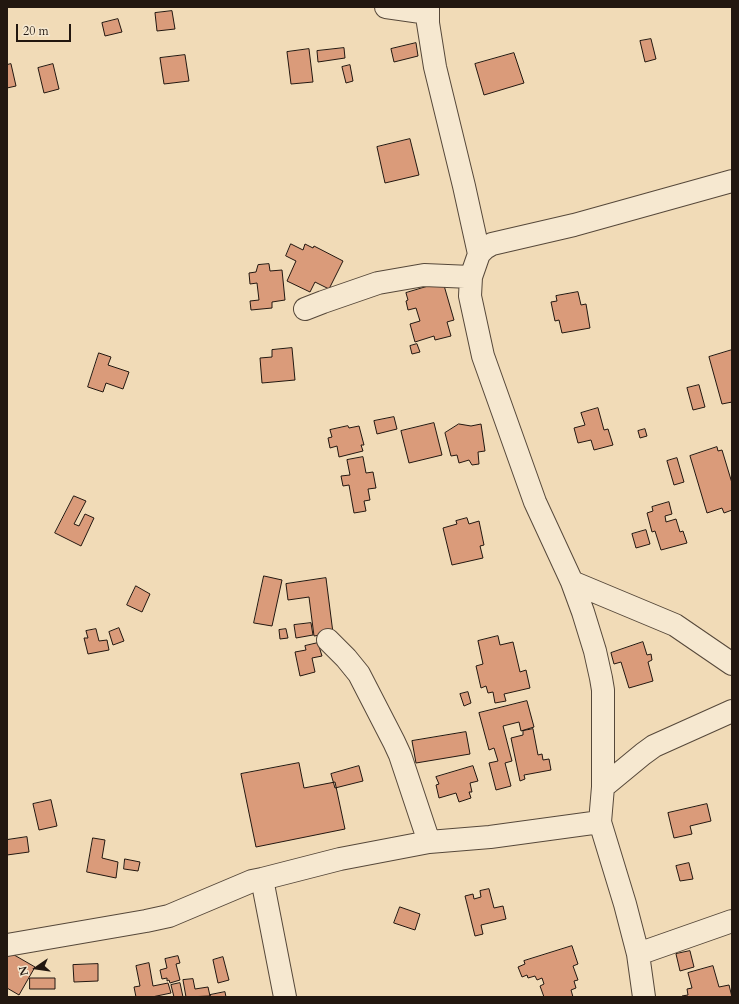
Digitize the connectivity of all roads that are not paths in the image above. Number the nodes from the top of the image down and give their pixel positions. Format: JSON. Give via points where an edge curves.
{"nodes":[{"id":1,"x":386,"y":7,"type":"edge"},
{"id":2,"x":428,"y":10,"type":"edge"},
{"id":3,"x":732,"y":181,"type":"edge"},
{"id":4,"x":479,"y":254,"type":"junction"},
{"id":5,"x":471,"y":277,"type":"junction"},
{"id":6,"x":305,"y":309,"type":"dead end"},
{"id":7,"x":572,"y":582,"type":"junction"},
{"id":8,"x":328,"y":640,"type":"dead end"},
{"id":9,"x":732,"y":664,"type":"edge"},
{"id":10,"x":732,"y":711,"type":"edge"},
{"id":11,"x":603,"y":787,"type":"junction"},
{"id":12,"x":600,"y":822,"type":"junction"},
{"id":13,"x":429,"y":842,"type":"junction"},
{"id":14,"x":262,"y":879,"type":"junction"},
{"id":15,"x":732,"y":921,"type":"edge"},
{"id":16,"x":7,"y":945,"type":"edge"},
{"id":17,"x":638,"y":954,"type":"junction"},
{"id":18,"x":285,"y":997,"type":"edge"},
{"id":19,"x":644,"y":997,"type":"edge"}],
"edges":[{"from":1,"to":2,"type":"street"},
{"from":2,"to":4,"type":"street","via":[[434,67]]},
{"from":3,"to":4,"type":"street","via":[[574,225],[492,244]]},
{"from":4,"to":5,"type":"street"},
{"from":5,"to":6,"type":"street","via":[[424,276],[378,283]]},
{"from":5,"to":7,"type":"street","via":[[470,296],[483,356],[535,502]]},
{"from":7,"to":9,"type":"street","via":[[676,626]]},
{"from":7,"to":11,"type":"street","via":[[591,638],[603,690]]},
{"from":8,"to":13,"type":"street","via":[[359,674],[394,742]]},
{"from":10,"to":11,"type":"street","via":[[654,746]]},
{"from":11,"to":12,"type":"street"},
{"from":12,"to":13,"type":"street","via":[[490,837]]},
{"from":12,"to":17,"type":"street"},
{"from":13,"to":14,"type":"street","via":[[340,859]]},
{"from":14,"to":16,"type":"street","via":[[169,916]]},
{"from":14,"to":18,"type":"street"},
{"from":15,"to":17,"type":"street"},
{"from":17,"to":19,"type":"street"}]}
